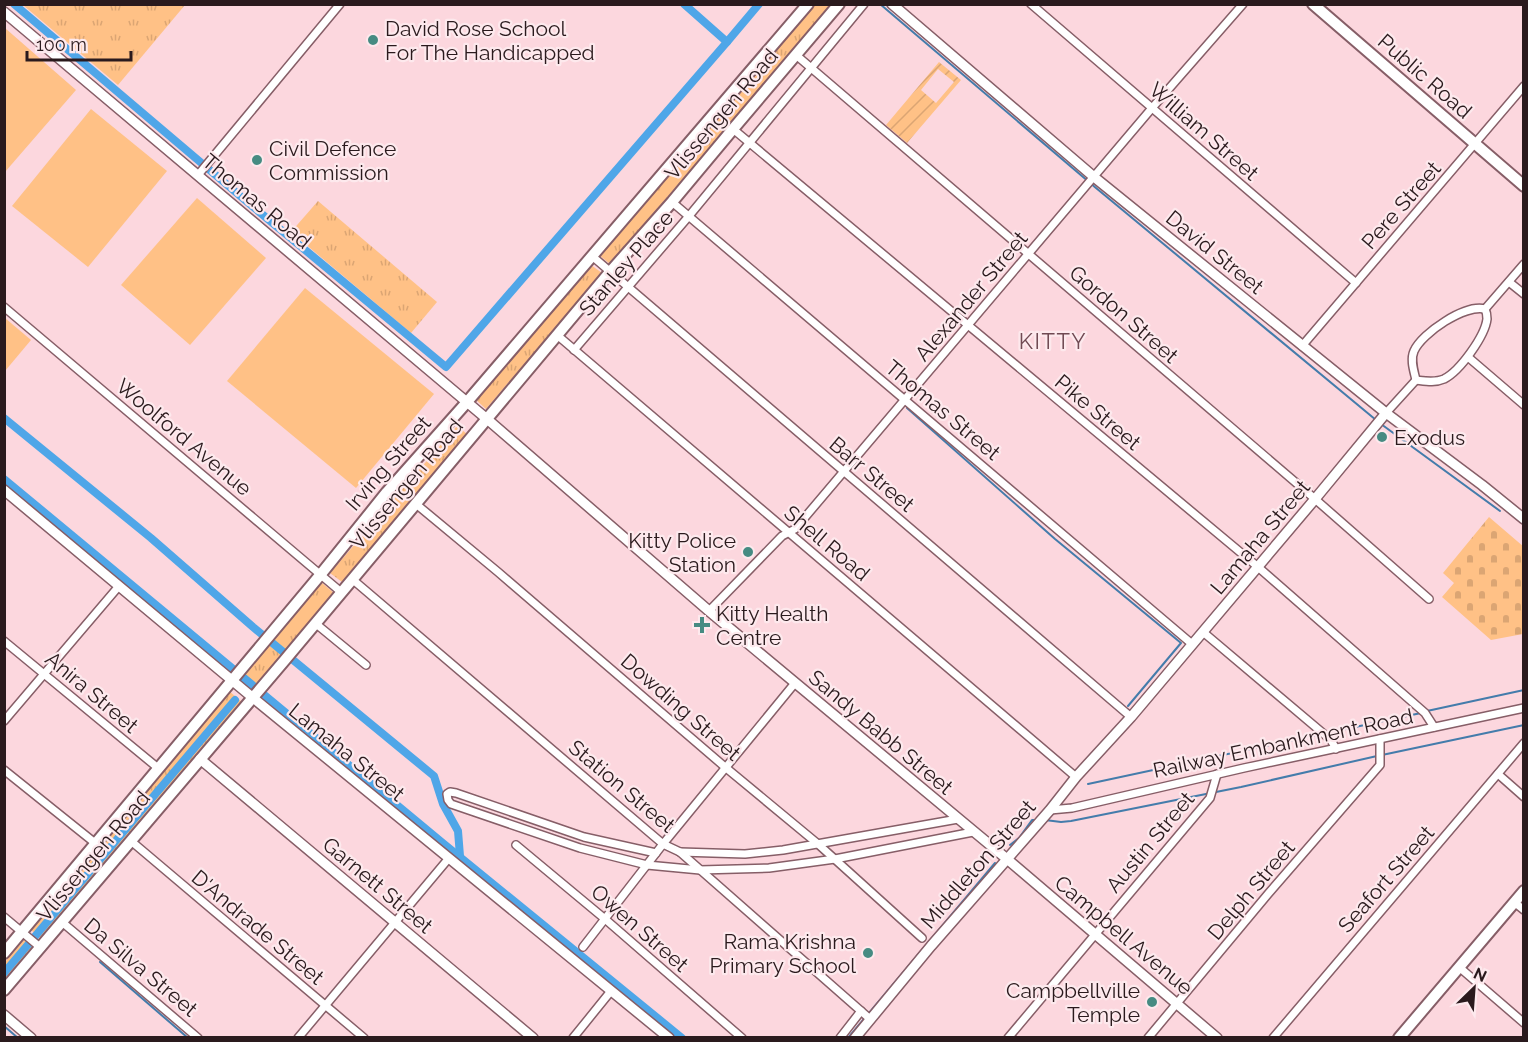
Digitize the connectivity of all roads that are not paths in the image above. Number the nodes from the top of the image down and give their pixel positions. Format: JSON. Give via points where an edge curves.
{"nodes":[{"id":1,"x":340,"y":4,"type":"edge"},
{"id":2,"x":808,"y":4,"type":"edge"},
{"id":3,"x":840,"y":4,"type":"edge"},
{"id":4,"x":864,"y":4,"type":"edge"},
{"id":5,"x":892,"y":4,"type":"edge"},
{"id":6,"x":1031,"y":4,"type":"edge"},
{"id":7,"x":1242,"y":4,"type":"edge"},
{"id":8,"x":1313,"y":4,"type":"edge"},
{"id":9,"x":4,"y":12,"type":"edge"},
{"id":10,"x":796,"y":55,"type":"junction"},
{"id":11,"x":812,"y":68,"type":"junction"},
{"id":12,"x":1524,"y":86,"type":"edge"},
{"id":13,"x":1152,"y":108,"type":"junction"},
{"id":14,"x":733,"y":129,"type":"junction"},
{"id":15,"x":749,"y":143,"type":"junction"},
{"id":16,"x":1474,"y":145,"type":"junction"},
{"id":17,"x":200,"y":173,"type":"junction"},
{"id":18,"x":1093,"y":178,"type":"junction"},
{"id":19,"x":1524,"y":184,"type":"edge"},
{"id":20,"x":672,"y":202,"type":"junction"},
{"id":21,"x":689,"y":216,"type":"junction"},
{"id":22,"x":1028,"y":254,"type":"junction"},
{"id":23,"x":591,"y":256,"type":"junction"},
{"id":24,"x":1524,"y":264,"type":"edge"},
{"id":25,"x":610,"y":272,"type":"junction"},
{"id":26,"x":1509,"y":282,"type":"junction"},
{"id":27,"x":1356,"y":283,"type":"junction"},
{"id":28,"x":627,"y":288,"type":"junction"},
{"id":29,"x":1524,"y":294,"type":"edge"},
{"id":30,"x":4,"y":307,"type":"edge"},
{"id":31,"x":1485,"y":309,"type":"junction"},
{"id":32,"x":968,"y":325,"type":"junction"},
{"id":33,"x":557,"y":335,"type":"junction"},
{"id":34,"x":1302,"y":346,"type":"junction"},
{"id":35,"x":574,"y":350,"type":"junction"},
{"id":36,"x":1468,"y":357,"type":"junction"},
{"id":37,"x":1416,"y":380,"type":"junction"},
{"id":38,"x":905,"y":400,"type":"junction"},
{"id":39,"x":467,"y":402,"type":"junction"},
{"id":40,"x":1524,"y":405,"type":"edge"},
{"id":41,"x":487,"y":419,"type":"junction"},
{"id":42,"x":1381,"y":419,"type":"junction"},
{"id":43,"x":844,"y":472,"type":"junction"},
{"id":44,"x":4,"y":490,"type":"edge"},
{"id":45,"x":1315,"y":499,"type":"junction"},
{"id":46,"x":416,"y":504,"type":"junction"},
{"id":47,"x":1524,"y":519,"type":"edge"},
{"id":48,"x":789,"y":532,"type":"junction"},
{"id":49,"x":1258,"y":567,"type":"junction"},
{"id":50,"x":321,"y":574,"type":"junction"},
{"id":51,"x":352,"y":579,"type":"junction"},
{"id":52,"x":119,"y":586,"type":"junction"},
{"id":53,"x":341,"y":592,"type":"junction"},
{"id":54,"x":1429,"y":599,"type":"dead end"},
{"id":55,"x":709,"y":611,"type":"junction"},
{"id":56,"x":315,"y":623,"type":"junction"},
{"id":57,"x":1203,"y":632,"type":"junction"},
{"id":58,"x":4,"y":641,"type":"edge"},
{"id":59,"x":1192,"y":644,"type":"junction"},
{"id":60,"x":366,"y":665,"type":"dead end"},
{"id":61,"x":45,"y":674,"type":"junction"},
{"id":62,"x":236,"y":675,"type":"junction"},
{"id":63,"x":795,"y":684,"type":"junction"},
{"id":64,"x":252,"y":698,"type":"junction"},
{"id":65,"x":1524,"y":708,"type":"edge"},
{"id":66,"x":1131,"y":717,"type":"junction"},
{"id":67,"x":4,"y":721,"type":"edge"},
{"id":68,"x":1434,"y":727,"type":"junction"},
{"id":69,"x":1380,"y":739,"type":"junction"},
{"id":70,"x":1524,"y":743,"type":"edge"},
{"id":71,"x":1336,"y":749,"type":"junction"},
{"id":72,"x":200,"y":759,"type":"junction"},
{"id":73,"x":725,"y":767,"type":"junction"},
{"id":74,"x":158,"y":768,"type":"junction"},
{"id":75,"x":4,"y":770,"type":"edge"},
{"id":76,"x":1217,"y":774,"type":"junction"},
{"id":77,"x":1498,"y":774,"type":"junction"},
{"id":78,"x":1076,"y":777,"type":"junction"},
{"id":79,"x":1062,"y":795,"type":"junction"},
{"id":80,"x":1524,"y":797,"type":"edge"},
{"id":81,"x":1072,"y":808,"type":"junction"},
{"id":82,"x":1050,"y":810,"type":"junction"},
{"id":83,"x":958,"y":819,"type":"junction"},
{"id":84,"x":973,"y":832,"type":"junction"},
{"id":85,"x":584,"y":837,"type":"junction"},
{"id":86,"x":131,"y":842,"type":"junction"},
{"id":87,"x":95,"y":843,"type":"junction"},
{"id":88,"x":663,"y":844,"type":"junction"},
{"id":89,"x":818,"y":844,"type":"junction"},
{"id":90,"x":516,"y":845,"type":"dead end"},
{"id":91,"x":580,"y":848,"type":"junction"},
{"id":92,"x":680,"y":852,"type":"junction"},
{"id":93,"x":656,"y":853,"type":"junction"},
{"id":94,"x":449,"y":858,"type":"junction"},
{"id":95,"x":835,"y":859,"type":"junction"},
{"id":96,"x":1007,"y":860,"type":"junction"},
{"id":97,"x":647,"y":866,"type":"junction"},
{"id":98,"x":700,"y":870,"type":"junction"},
{"id":99,"x":1524,"y":891,"type":"edge"},
{"id":100,"x":1514,"y":902,"type":"junction"},
{"id":101,"x":1524,"y":910,"type":"edge"},
{"id":102,"x":4,"y":917,"type":"edge"},
{"id":103,"x":605,"y":920,"type":"junction"},
{"id":104,"x":62,"y":922,"type":"junction"},
{"id":105,"x":395,"y":922,"type":"junction"},
{"id":106,"x":24,"y":934,"type":"junction"},
{"id":107,"x":1095,"y":934,"type":"junction"},
{"id":108,"x":922,"y":938,"type":"dead end"},
{"id":109,"x":38,"y":945,"type":"junction"},
{"id":110,"x":583,"y":947,"type":"dead end"},
{"id":111,"x":4,"y":953,"type":"edge"},
{"id":112,"x":1459,"y":967,"type":"junction"},
{"id":113,"x":4,"y":990,"type":"edge"},
{"id":114,"x":611,"y":991,"type":"junction"},
{"id":115,"x":1177,"y":1003,"type":"junction"},
{"id":116,"x":325,"y":1005,"type":"junction"},
{"id":117,"x":861,"y":1011,"type":"junction"},
{"id":118,"x":4,"y":1015,"type":"edge"},
{"id":119,"x":870,"y":1019,"type":"junction"},
{"id":120,"x":1524,"y":1023,"type":"edge"},
{"id":121,"x":31,"y":1038,"type":"edge"},
{"id":122,"x":198,"y":1038,"type":"edge"},
{"id":123,"x":298,"y":1038,"type":"edge"},
{"id":124,"x":364,"y":1038,"type":"edge"},
{"id":125,"x":533,"y":1038,"type":"edge"},
{"id":126,"x":573,"y":1038,"type":"edge"},
{"id":127,"x":669,"y":1038,"type":"edge"},
{"id":128,"x":741,"y":1038,"type":"edge"},
{"id":129,"x":840,"y":1038,"type":"edge"},
{"id":130,"x":855,"y":1038,"type":"edge"},
{"id":131,"x":1008,"y":1038,"type":"edge"},
{"id":132,"x":1148,"y":1038,"type":"edge"},
{"id":133,"x":1217,"y":1038,"type":"edge"},
{"id":134,"x":1273,"y":1038,"type":"edge"},
{"id":135,"x":1399,"y":1038,"type":"edge"}],
"edges":[{"from":1,"to":17,"type":"street"},
{"from":2,"to":23,"type":"main road","name":"Irving Street"},
{"from":3,"to":10,"type":"main road","name":"Vlissengen Road"},
{"from":4,"to":11,"type":"street","name":"Stanley Place"},
{"from":5,"to":18,"type":"street","name":"David Street"},
{"from":6,"to":13,"type":"street","name":"William Street"},
{"from":7,"to":13,"type":"street"},
{"from":8,"to":16,"type":"main road","name":"Public Road"},
{"from":9,"to":17,"type":"street","name":"Thomas Road"},
{"from":10,"to":11,"type":"street","name":"Gordon Street"},
{"from":10,"to":14,"type":"main road","name":"Vlissengen Road"},
{"from":11,"to":15,"type":"street","name":"Stanley Place"},
{"from":11,"to":22,"type":"street","name":"Gordon Street"},
{"from":12,"to":16,"type":"street","name":"Pere Street"},
{"from":13,"to":18,"type":"street"},
{"from":13,"to":27,"type":"street","name":"William Street"},
{"from":14,"to":15,"type":"street","name":"Pike Street"},
{"from":14,"to":20,"type":"main road","name":"Vlissengen Road"},
{"from":15,"to":21,"type":"street","name":"Stanley Place"},
{"from":15,"to":32,"type":"street","name":"Pike Street"},
{"from":16,"to":19,"type":"main road","name":"Public Road"},
{"from":16,"to":27,"type":"street","name":"Pere Street"},
{"from":17,"to":39,"type":"street","name":"Thomas Road"},
{"from":18,"to":22,"type":"street","name":"Alexander Street"},
{"from":18,"to":34,"type":"street","name":"David Street"},
{"from":20,"to":21,"type":"street","name":"Thomas Street"},
{"from":20,"to":25,"type":"main road","name":"Vlissengen Road"},
{"from":21,"to":28,"type":"street","name":"Stanley Place"},
{"from":21,"to":38,"type":"street","name":"Thomas Street"},
{"from":22,"to":32,"type":"street","name":"Alexander Street"},
{"from":22,"to":45,"type":"street","name":"Gordon Street"},
{"from":23,"to":25,"type":"street","name":"Barr Street"},
{"from":23,"to":39,"type":"main road","name":"Irving Street"},
{"from":24,"to":26,"type":"street"},
{"from":25,"to":28,"type":"street","name":"Barr Street"},
{"from":25,"to":33,"type":"main road","name":"Vlissengen Road"},
{"from":26,"to":29,"type":"street"},
{"from":26,"to":31,"type":"street"},
{"from":27,"to":34,"type":"street","name":"Pere Street"},
{"from":28,"to":35,"type":"street","name":"Stanley Place"},
{"from":28,"to":43,"type":"street","name":"Barr Street"},
{"from":30,"to":50,"type":"street","name":"Woolford Avenue"},
{"from":31,"to":36,"type":"street","via":[[1487,318]]},
{"from":31,"to":37,"type":"street","via":[[1462,312],[1418,344],[1413,354]]},
{"from":32,"to":38,"type":"street","name":"Alexander Street"},
{"from":32,"to":49,"type":"street","name":"Pike Street"},
{"from":33,"to":35,"type":"street","name":"Shell Road"},
{"from":33,"to":41,"type":"main road","name":"Vlissengen Road"},
{"from":34,"to":42,"type":"street","name":"David Street"},
{"from":35,"to":48,"type":"street","name":"Shell Road"},
{"from":36,"to":37,"type":"street","via":[[1445,378],[1433,382]]},
{"from":36,"to":40,"type":"street"},
{"from":37,"to":42,"type":"street","name":"Lamaha Street"},
{"from":38,"to":43,"type":"street","name":"Alexander Street"},
{"from":38,"to":59,"type":"street","name":"Thomas Street"},
{"from":39,"to":41,"type":"street","name":"Thomas Road"},
{"from":39,"to":50,"type":"main road","name":"Irving Street"},
{"from":41,"to":46,"type":"main road","name":"Vlissengen Road"},
{"from":41,"to":55,"type":"street","name":"Sandy Babb Street"},
{"from":42,"to":45,"type":"street","name":"Lamaha Street"},
{"from":42,"to":47,"type":"street","name":"David Street","via":[[1482,485]]},
{"from":43,"to":48,"type":"street","name":"Alexander Street"},
{"from":43,"to":66,"type":"street","name":"Barr Street"},
{"from":44,"to":52,"type":"street","name":"Lamaha Street"},
{"from":45,"to":49,"type":"street","name":"Lamaha Street"},
{"from":45,"to":54,"type":"street","name":"Gordon Street"},
{"from":46,"to":51,"type":"main road","name":"Vlissengen Road"},
{"from":46,"to":73,"type":"street","name":"Dowding Street"},
{"from":48,"to":55,"type":"street","name":"Alexander Street"},
{"from":48,"to":78,"type":"street","name":"Shell Road"},
{"from":49,"to":57,"type":"street","name":"Lamaha Street"},
{"from":49,"to":68,"type":"street","name":"Pike Street","via":[[1425,713]]},
{"from":50,"to":53,"type":"street","name":"Woolford Avenue"},
{"from":50,"to":62,"type":"main road","name":"Irving Street"},
{"from":51,"to":53,"type":"main road","name":"Vlissengen Road"},
{"from":51,"to":88,"type":"street","name":"Station Street"},
{"from":52,"to":61,"type":"street"},
{"from":52,"to":62,"type":"street","name":"Lamaha Street"},
{"from":53,"to":56,"type":"main road","name":"Vlissengen Road"},
{"from":55,"to":63,"type":"street","name":"Sandy Babb Street"},
{"from":56,"to":60,"type":"street"},
{"from":56,"to":64,"type":"main road","name":"Vlissengen Road"},
{"from":57,"to":59,"type":"street","name":"Lamaha Street"},
{"from":57,"to":71,"type":"street","via":[[1331,740]]},
{"from":58,"to":61,"type":"street","name":"Anira Street"},
{"from":59,"to":66,"type":"street","name":"Lamaha Street"},
{"from":61,"to":67,"type":"street"},
{"from":61,"to":74,"type":"street","name":"Anira Street"},
{"from":62,"to":64,"type":"street","name":"Lamaha Street"},
{"from":62,"to":74,"type":"main road","name":"Irving Street"},
{"from":63,"to":73,"type":"street"},
{"from":63,"to":83,"type":"street","name":"Sandy Babb Street"},
{"from":64,"to":72,"type":"main road","name":"Vlissengen Road"},
{"from":64,"to":94,"type":"street","name":"Lamaha Street"},
{"from":65,"to":68,"type":"street","name":"Railway Embankment Road"},
{"from":66,"to":78,"type":"street","name":"Middleton Street"},
{"from":68,"to":69,"type":"street","name":"Railway Embankment Road"},
{"from":69,"to":71,"type":"street","name":"Railway Embankment Road"},
{"from":69,"to":115,"type":"street","name":"Delph Street","via":[[1380,763]]},
{"from":70,"to":77,"type":"street","name":"Seafort Street"},
{"from":71,"to":76,"type":"street","name":"Railway Embankment Road"},
{"from":72,"to":86,"type":"main road","name":"Vlissengen Road"},
{"from":72,"to":105,"type":"street","name":"Garnett Street"},
{"from":73,"to":88,"type":"street"},
{"from":73,"to":89,"type":"street","name":"Dowding Street"},
{"from":74,"to":87,"type":"main road","name":"Irving Street"},
{"from":75,"to":87,"type":"street"},
{"from":76,"to":81,"type":"street","name":"Railway Embankment Road"},
{"from":76,"to":107,"type":"street","name":"Austin Street","via":[[1209,798]]},
{"from":77,"to":80,"type":"street"},
{"from":77,"to":134,"type":"street","name":"Seafort Street"},
{"from":78,"to":79,"type":"street","name":"Middleton Street"},
{"from":79,"to":81,"type":"street"},
{"from":79,"to":82,"type":"street","name":"Middleton Street"},
{"from":81,"to":82,"type":"street","name":"Railway Embankment Road"},
{"from":82,"to":96,"type":"street","name":"Middleton Street"},
{"from":83,"to":84,"type":"street","name":"Sandy Babb Street"},
{"from":83,"to":89,"type":"street"},
{"from":84,"to":95,"type":"street"},
{"from":84,"to":96,"type":"street","name":"Sandy Babb Street"},
{"from":85,"to":91,"type":"street"},
{"from":85,"to":91,"type":"street","via":[[456,793],[447,794],[451,804]]},
{"from":85,"to":93,"type":"street"},
{"from":86,"to":104,"type":"main road","name":"Vlissengen Road"},
{"from":86,"to":116,"type":"street","name":"D'Andrade Street"},
{"from":87,"to":106,"type":"main road","name":"Irving Street"},
{"from":88,"to":92,"type":"street","name":"Station Street"},
{"from":88,"to":93,"type":"street"},
{"from":89,"to":92,"type":"street","via":[[745,854]]},
{"from":89,"to":95,"type":"street","name":"Dowding Street"},
{"from":90,"to":103,"type":"street","name":"Owen Street"},
{"from":91,"to":97,"type":"street"},
{"from":92,"to":98,"type":"street","name":"Station Street"},
{"from":93,"to":97,"type":"street"},
{"from":94,"to":105,"type":"street"},
{"from":94,"to":114,"type":"street","name":"Lamaha Street"},
{"from":95,"to":98,"type":"street","via":[[769,868]]},
{"from":95,"to":108,"type":"street","name":"Dowding Street"},
{"from":96,"to":107,"type":"street","name":"Campbell Avenue"},
{"from":96,"to":119,"type":"street","name":"Middleton Street"},
{"from":97,"to":98,"type":"street"},
{"from":97,"to":103,"type":"street"},
{"from":98,"to":117,"type":"street","name":"Station Street"},
{"from":99,"to":100,"type":"main road"},
{"from":100,"to":101,"type":"street"},
{"from":100,"to":112,"type":"main road"},
{"from":102,"to":106,"type":"street"},
{"from":103,"to":110,"type":"street"},
{"from":103,"to":128,"type":"street","name":"Owen Street"},
{"from":104,"to":109,"type":"main road","name":"Vlissengen Road"},
{"from":104,"to":122,"type":"street","name":"Da Silva Street"},
{"from":105,"to":116,"type":"street"},
{"from":105,"to":125,"type":"street","name":"Garnett Street"},
{"from":106,"to":109,"type":"street"},
{"from":106,"to":111,"type":"main road","name":"Irving Street"},
{"from":107,"to":115,"type":"street","name":"Campbell Avenue"},
{"from":107,"to":131,"type":"street","name":"Austin Street"},
{"from":109,"to":113,"type":"main road","name":"Vlissengen Road"},
{"from":112,"to":120,"type":"street"},
{"from":112,"to":135,"type":"main road"},
{"from":114,"to":126,"type":"street"},
{"from":114,"to":127,"type":"street","name":"Lamaha Street"},
{"from":115,"to":132,"type":"street","name":"Delph Street"},
{"from":115,"to":133,"type":"street","name":"Campbell Avenue"},
{"from":116,"to":123,"type":"street"},
{"from":116,"to":124,"type":"street","name":"D'Andrade Street"},
{"from":117,"to":119,"type":"street","name":"Station Street"},
{"from":117,"to":129,"type":"street"},
{"from":118,"to":121,"type":"street"},
{"from":119,"to":130,"type":"street","name":"Middleton Street"}]}
